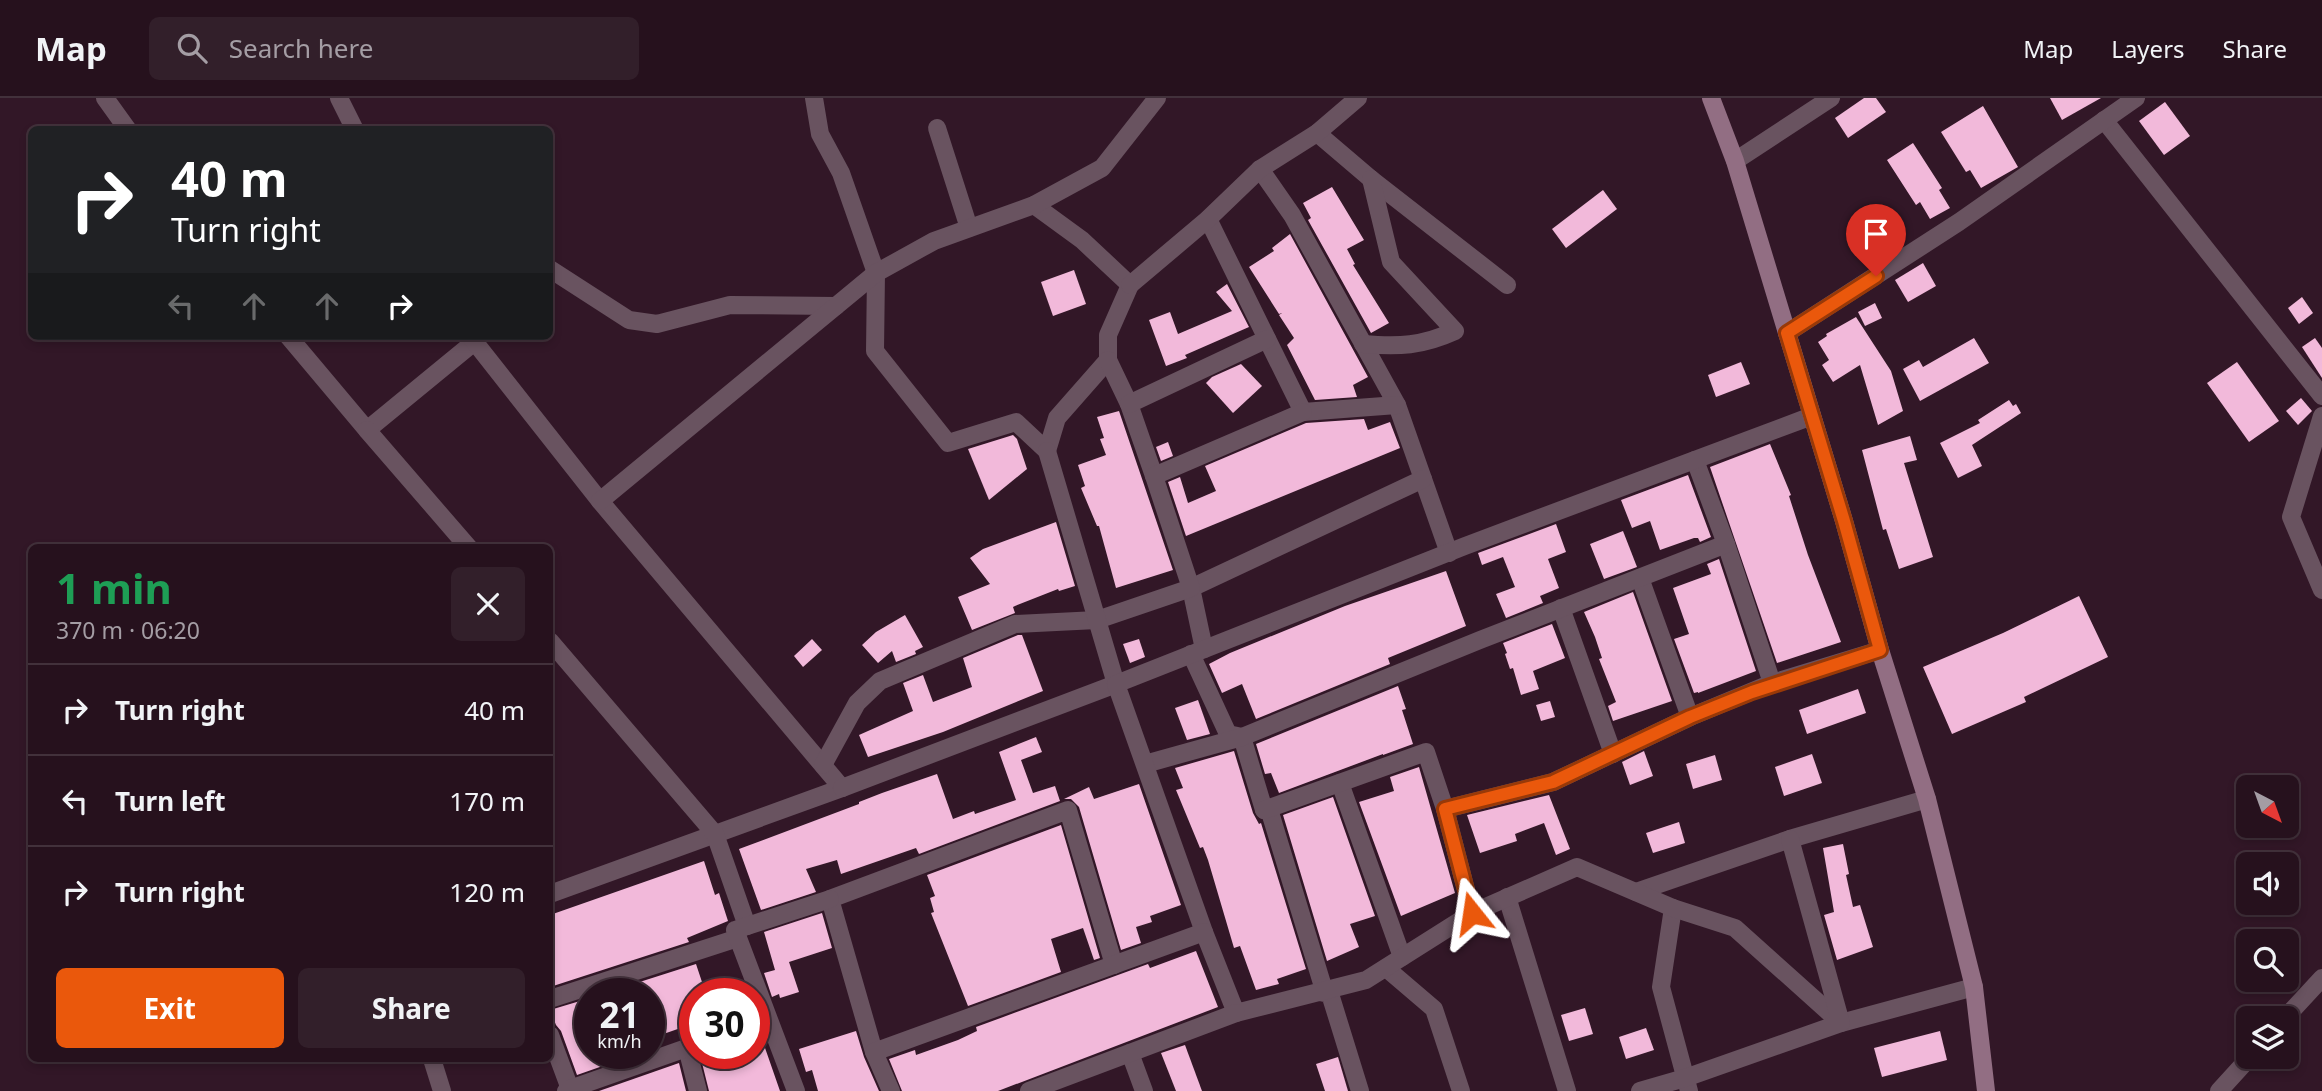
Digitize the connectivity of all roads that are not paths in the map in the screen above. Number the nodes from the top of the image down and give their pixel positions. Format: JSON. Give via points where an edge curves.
{"nodes":[{"id":1,"x":105,"y":98,"type":"edge"},
{"id":2,"x":339,"y":98,"type":"edge"},
{"id":3,"x":814,"y":98,"type":"edge"},
{"id":4,"x":1157,"y":98,"type":"edge"},
{"id":5,"x":1358,"y":98,"type":"edge"},
{"id":6,"x":1711,"y":98,"type":"edge"},
{"id":7,"x":1830,"y":98,"type":"edge"},
{"id":8,"x":2136,"y":98,"type":"edge"},
{"id":9,"x":2109,"y":110,"type":"edge"},
{"id":10,"x":125,"y":126,"type":"edge"},
{"id":11,"x":353,"y":126,"type":"edge"},
{"id":12,"x":937,"y":128,"type":"dead end"},
{"id":13,"x":1317,"y":133,"type":"junction"},
{"id":14,"x":1735,"y":161,"type":"junction"},
{"id":15,"x":1261,"y":169,"type":"junction"},
{"id":16,"x":1371,"y":179,"type":"junction"},
{"id":17,"x":1034,"y":205,"type":"junction"},
{"id":18,"x":1208,"y":219,"type":"junction"},
{"id":19,"x":969,"y":229,"type":"junction"},
{"id":20,"x":553,"y":271,"type":"edge"},
{"id":21,"x":876,"y":273,"type":"junction"},
{"id":22,"x":1130,"y":285,"type":"junction"},
{"id":23,"x":1507,"y":285,"type":"dead end"},
{"id":24,"x":836,"y":306,"type":"junction"},
{"id":25,"x":1787,"y":333,"type":"junction"},
{"id":26,"x":1267,"y":339,"type":"junction"},
{"id":27,"x":291,"y":340,"type":"edge"},
{"id":28,"x":470,"y":340,"type":"edge"},
{"id":29,"x":472,"y":340,"type":"edge"},
{"id":30,"x":1363,"y":344,"type":"junction"},
{"id":31,"x":1108,"y":360,"type":"junction"},
{"id":32,"x":2322,"y":396,"type":"edge"},
{"id":33,"x":1129,"y":404,"type":"junction"},
{"id":34,"x":1397,"y":405,"type":"junction"},
{"id":35,"x":1303,"y":412,"type":"junction"},
{"id":36,"x":1812,"y":416,"type":"junction"},
{"id":37,"x":2322,"y":416,"type":"edge"},
{"id":38,"x":368,"y":430,"type":"junction"},
{"id":39,"x":1047,"y":451,"type":"junction"},
{"id":40,"x":1695,"y":460,"type":"junction"},
{"id":41,"x":1154,"y":476,"type":"junction"},
{"id":42,"x":1423,"y":479,"type":"junction"},
{"id":43,"x":600,"y":501,"type":"junction"},
{"id":44,"x":466,"y":544,"type":"edge"},
{"id":45,"x":1726,"y":544,"type":"junction"},
{"id":46,"x":1449,"y":553,"type":"junction"},
{"id":47,"x":1640,"y":578,"type":"junction"},
{"id":48,"x":1191,"y":588,"type":"junction"},
{"id":49,"x":2322,"y":590,"type":"edge"},
{"id":50,"x":1561,"y":608,"type":"junction"},
{"id":51,"x":1097,"y":620,"type":"junction"},
{"id":52,"x":553,"y":645,"type":"edge"},
{"id":53,"x":1880,"y":650,"type":"junction"},
{"id":54,"x":1198,"y":651,"type":"junction"},
{"id":55,"x":1772,"y":683,"type":"junction"},
{"id":56,"x":1116,"y":684,"type":"junction"},
{"id":57,"x":1690,"y":717,"type":"junction"},
{"id":58,"x":1242,"y":737,"type":"junction"},
{"id":59,"x":1613,"y":754,"type":"junction"},
{"id":60,"x":1145,"y":764,"type":"junction"},
{"id":61,"x":823,"y":765,"type":"junction"},
{"id":62,"x":1340,"y":783,"type":"junction"},
{"id":63,"x":842,"y":788,"type":"junction"},
{"id":64,"x":1927,"y":799,"type":"junction"},
{"id":65,"x":1445,"y":809,"type":"junction"},
{"id":66,"x":1264,"y":810,"type":"junction"},
{"id":67,"x":715,"y":834,"type":"junction"},
{"id":68,"x":1790,"y":839,"type":"junction"},
{"id":69,"x":1636,"y":892,"type":"junction"},
{"id":70,"x":553,"y":893,"type":"edge"},
{"id":71,"x":1507,"y":897,"type":"junction"},
{"id":72,"x":830,"y":899,"type":"junction"},
{"id":73,"x":1672,"y":908,"type":"junction"},
{"id":74,"x":1472,"y":913,"type":"junction"},
{"id":75,"x":743,"y":932,"type":"junction"},
{"id":76,"x":1204,"y":932,"type":"junction"},
{"id":77,"x":1402,"y":957,"type":"junction"},
{"id":78,"x":1114,"y":965,"type":"junction"},
{"id":79,"x":1386,"y":968,"type":"junction"},
{"id":80,"x":752,"y":978,"type":"edge"},
{"id":81,"x":2322,"y":978,"type":"edge"},
{"id":82,"x":1974,"y":987,"type":"junction"},
{"id":83,"x":1319,"y":992,"type":"junction"},
{"id":84,"x":553,"y":998,"type":"edge"},
{"id":85,"x":2296,"y":1006,"type":"edge"},
{"id":86,"x":1236,"y":1013,"type":"junction"},
{"id":87,"x":1841,"y":1023,"type":"junction"},
{"id":88,"x":770,"y":1039,"type":"edge"},
{"id":89,"x":553,"y":1044,"type":"edge"},
{"id":90,"x":679,"y":1050,"type":"edge"},
{"id":91,"x":874,"y":1052,"type":"junction"},
{"id":92,"x":1130,"y":1053,"type":"junction"},
{"id":93,"x":433,"y":1062,"type":"edge"},
{"id":94,"x":695,"y":1069,"type":"edge"},
{"id":95,"x":2239,"y":1069,"type":"edge"},
{"id":96,"x":1687,"y":1085,"type":"edge"},
{"id":97,"x":569,"y":1090,"type":"edge"},
{"id":98,"x":442,"y":1091,"type":"edge"},
{"id":99,"x":698,"y":1091,"type":"edge"},
{"id":100,"x":796,"y":1091,"type":"edge"},
{"id":101,"x":891,"y":1091,"type":"edge"},
{"id":102,"x":1029,"y":1091,"type":"edge"},
{"id":103,"x":1144,"y":1091,"type":"edge"},
{"id":104,"x":1360,"y":1091,"type":"edge"},
{"id":105,"x":1461,"y":1091,"type":"edge"},
{"id":106,"x":1567,"y":1091,"type":"edge"},
{"id":107,"x":1640,"y":1091,"type":"edge"},
{"id":108,"x":1986,"y":1091,"type":"edge"},
{"id":109,"x":2219,"y":1091,"type":"edge"}],
"edges":[{"from":1,"to":10,"type":"street"},
{"from":2,"to":11,"type":"street"},
{"from":3,"to":21,"type":"street","via":[[820,134],[841,173]]},
{"from":4,"to":17,"type":"street","via":[[1101,168]]},
{"from":5,"to":13,"type":"street"},
{"from":6,"to":14,"type":"main road"},
{"from":7,"to":14,"type":"street"},
{"from":8,"to":9,"type":"street"},
{"from":9,"to":25,"type":"street","via":[[1959,222]]},
{"from":9,"to":32,"type":"street"},
{"from":12,"to":19,"type":"street"},
{"from":13,"to":15,"type":"street"},
{"from":13,"to":16,"type":"street"},
{"from":14,"to":25,"type":"main road"},
{"from":15,"to":18,"type":"street"},
{"from":15,"to":30,"type":"street","via":[[1292,215]]},
{"from":16,"to":23,"type":"street"},
{"from":16,"to":30,"type":"street","via":[[1391,262],[1455,331],[1430,342]]},
{"from":17,"to":19,"type":"street"},
{"from":17,"to":22,"type":"street","via":[[1082,240]]},
{"from":18,"to":22,"type":"street"},
{"from":18,"to":26,"type":"street"},
{"from":19,"to":21,"type":"street","via":[[934,241]]},
{"from":20,"to":24,"type":"street","via":[[629,320],[657,324],[730,305]]},
{"from":21,"to":24,"type":"street"},
{"from":21,"to":39,"type":"street","via":[[875,351],[947,443],[1016,422]]},
{"from":22,"to":31,"type":"street","via":[[1108,335]]},
{"from":24,"to":43,"type":"street"},
{"from":25,"to":36,"type":"main road"},
{"from":26,"to":33,"type":"street"},
{"from":26,"to":35,"type":"street"},
{"from":27,"to":38,"type":"street"},
{"from":28,"to":38,"type":"street"},
{"from":29,"to":43,"type":"street"},
{"from":30,"to":34,"type":"street"},
{"from":31,"to":33,"type":"street"},
{"from":31,"to":39,"type":"street","via":[[1057,418]]},
{"from":33,"to":41,"type":"street"},
{"from":34,"to":35,"type":"street"},
{"from":34,"to":42,"type":"street"},
{"from":35,"to":41,"type":"street"},
{"from":36,"to":40,"type":"street"},
{"from":36,"to":53,"type":"main road"},
{"from":37,"to":49,"type":"street","via":[[2291,517]]},
{"from":38,"to":44,"type":"street"},
{"from":39,"to":51,"type":"street"},
{"from":40,"to":45,"type":"street"},
{"from":40,"to":46,"type":"street"},
{"from":41,"to":48,"type":"street"},
{"from":42,"to":46,"type":"street"},
{"from":42,"to":48,"type":"street"},
{"from":43,"to":61,"type":"street"},
{"from":45,"to":47,"type":"street"},
{"from":45,"to":55,"type":"street"},
{"from":46,"to":54,"type":"street"},
{"from":47,"to":50,"type":"street"},
{"from":47,"to":57,"type":"street"},
{"from":48,"to":51,"type":"street"},
{"from":48,"to":54,"type":"street"},
{"from":50,"to":58,"type":"street"},
{"from":50,"to":59,"type":"street"},
{"from":51,"to":56,"type":"street"},
{"from":51,"to":61,"type":"street","via":[[1015,624],[880,681],[857,703]]},
{"from":52,"to":67,"type":"street"},
{"from":53,"to":55,"type":"street"},
{"from":53,"to":64,"type":"main road"},
{"from":54,"to":56,"type":"street"},
{"from":54,"to":58,"type":"street","via":[[1228,734]]},
{"from":55,"to":57,"type":"street"},
{"from":56,"to":60,"type":"street"},
{"from":56,"to":63,"type":"street"},
{"from":57,"to":59,"type":"street"},
{"from":58,"to":60,"type":"street"},
{"from":58,"to":66,"type":"street"},
{"from":59,"to":65,"type":"street","via":[[1553,782]]},
{"from":60,"to":76,"type":"street"},
{"from":61,"to":63,"type":"street"},
{"from":62,"to":65,"type":"street","via":[[1426,752]]},
{"from":62,"to":66,"type":"street"},
{"from":62,"to":77,"type":"street"},
{"from":63,"to":67,"type":"street"},
{"from":64,"to":68,"type":"street"},
{"from":64,"to":82,"type":"main road"},
{"from":65,"to":74,"type":"street"},
{"from":66,"to":83,"type":"street","via":[[1269,808],[1324,990]]},
{"from":67,"to":70,"type":"street"},
{"from":67,"to":75,"type":"street"},
{"from":68,"to":69,"type":"street"},
{"from":68,"to":87,"type":"street"},
{"from":69,"to":71,"type":"street","via":[[1577,867]]},
{"from":69,"to":73,"type":"street"},
{"from":71,"to":74,"type":"street"},
{"from":71,"to":106,"type":"street"},
{"from":72,"to":75,"type":"street"},
{"from":72,"to":78,"type":"street","via":[[1068,810]]},
{"from":72,"to":91,"type":"street"},
{"from":73,"to":87,"type":"street","via":[[1735,928]]},
{"from":73,"to":96,"type":"street","via":[[1661,988]]},
{"from":74,"to":77,"type":"street"},
{"from":75,"to":80,"type":"street"},
{"from":75,"to":84,"type":"street"},
{"from":76,"to":78,"type":"street"},
{"from":76,"to":86,"type":"street"},
{"from":77,"to":79,"type":"street"},
{"from":78,"to":91,"type":"street"},
{"from":79,"to":83,"type":"street","via":[[1366,980]]},
{"from":79,"to":105,"type":"street","via":[[1434,1009]]},
{"from":81,"to":85,"type":"street"},
{"from":82,"to":87,"type":"street"},
{"from":82,"to":108,"type":"main road"},
{"from":83,"to":86,"type":"street"},
{"from":83,"to":104,"type":"street","via":[[1330,994]]},
{"from":86,"to":92,"type":"street"},
{"from":87,"to":96,"type":"street"},
{"from":88,"to":100,"type":"street"},
{"from":89,"to":97,"type":"street"},
{"from":90,"to":97,"type":"street"},
{"from":91,"to":101,"type":"street"},
{"from":92,"to":102,"type":"street"},
{"from":92,"to":103,"type":"street"},
{"from":93,"to":98,"type":"street"},
{"from":94,"to":99,"type":"street"},
{"from":95,"to":109,"type":"street"},
{"from":96,"to":107,"type":"street"}]}
